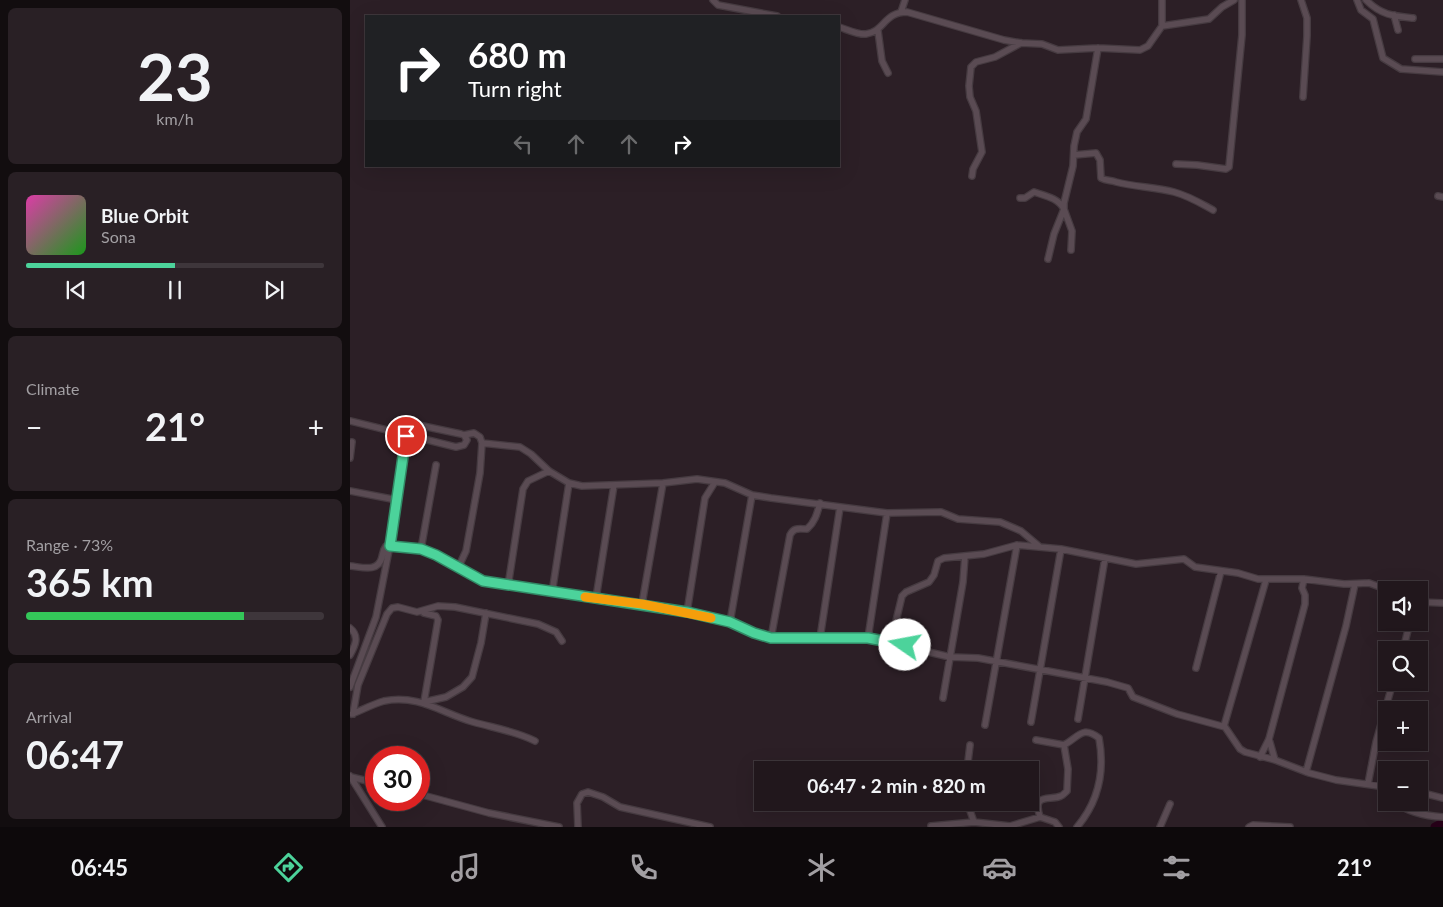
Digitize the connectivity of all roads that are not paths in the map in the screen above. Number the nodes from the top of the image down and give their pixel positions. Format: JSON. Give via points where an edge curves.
{"nodes":[{"id":1,"x":713,"y":0,"type":"edge"},
{"id":2,"x":905,"y":0,"type":"edge"},
{"id":3,"x":1162,"y":0,"type":"edge"},
{"id":4,"x":1234,"y":0,"type":"edge"},
{"id":5,"x":1242,"y":0,"type":"edge"},
{"id":6,"x":1301,"y":0,"type":"edge"},
{"id":7,"x":1357,"y":0,"type":"edge"},
{"id":8,"x":1366,"y":0,"type":"edge"},
{"id":9,"x":901,"y":12,"type":"junction"},
{"id":10,"x":772,"y":15,"type":"edge"},
{"id":11,"x":1394,"y":15,"type":"junction"},
{"id":12,"x":1414,"y":18,"type":"dead end"},
{"id":13,"x":1162,"y":26,"type":"junction"},
{"id":14,"x":840,"y":27,"type":"edge"},
{"id":15,"x":1398,"y":30,"type":"dead end"},
{"id":16,"x":878,"y":31,"type":"junction"},
{"id":17,"x":1020,"y":43,"type":"junction"},
{"id":18,"x":1098,"y":48,"type":"junction"},
{"id":19,"x":1416,"y":59,"type":"dead end"},
{"id":20,"x":1443,"y":59,"type":"edge"},
{"id":21,"x":1443,"y":72,"type":"edge"},
{"id":22,"x":888,"y":73,"type":"dead end"},
{"id":23,"x":1303,"y":97,"type":"dead end"},
{"id":24,"x":1074,"y":155,"type":"junction"},
{"id":25,"x":1176,"y":164,"type":"dead end"},
{"id":26,"x":972,"y":176,"type":"dead end"},
{"id":27,"x":1020,"y":198,"type":"dead end"},
{"id":28,"x":1064,"y":209,"type":"junction"},
{"id":29,"x":1213,"y":210,"type":"dead end"},
{"id":30,"x":1071,"y":250,"type":"dead end"},
{"id":31,"x":1048,"y":259,"type":"dead end"},
{"id":32,"x":350,"y":421,"type":"edge"},
{"id":33,"x":404,"y":422,"type":"dead end"},
{"id":34,"x":464,"y":435,"type":"junction"},
{"id":35,"x":406,"y":436,"type":"junction"},
{"id":36,"x":352,"y":442,"type":"dead end"},
{"id":37,"x":482,"y":442,"type":"junction"},
{"id":38,"x":350,"y":458,"type":"edge"},
{"id":39,"x":436,"y":465,"type":"dead end"},
{"id":40,"x":549,"y":471,"type":"junction"},
{"id":41,"x":714,"y":482,"type":"junction"},
{"id":42,"x":569,"y":483,"type":"junction"},
{"id":43,"x":663,"y":483,"type":"junction"},
{"id":44,"x":614,"y":485,"type":"junction"},
{"id":45,"x":350,"y":491,"type":"edge"},
{"id":46,"x":752,"y":495,"type":"junction"},
{"id":47,"x":397,"y":500,"type":"junction"},
{"id":48,"x":820,"y":504,"type":"junction"},
{"id":49,"x":840,"y":507,"type":"junction"},
{"id":50,"x":887,"y":513,"type":"junction"},
{"id":51,"x":1017,"y":545,"type":"junction"},
{"id":52,"x":390,"y":546,"type":"junction"},
{"id":53,"x":1040,"y":547,"type":"junction"},
{"id":54,"x":421,"y":549,"type":"junction"},
{"id":55,"x":1061,"y":549,"type":"junction"},
{"id":56,"x":965,"y":556,"type":"junction"},
{"id":57,"x":1106,"y":558,"type":"junction"},
{"id":58,"x":350,"y":566,"type":"edge"},
{"id":59,"x":458,"y":568,"type":"junction"},
{"id":60,"x":1220,"y":571,"type":"junction"},
{"id":61,"x":1266,"y":580,"type":"junction"},
{"id":62,"x":1304,"y":580,"type":"junction"},
{"id":63,"x":1355,"y":584,"type":"junction"},
{"id":64,"x":508,"y":586,"type":"junction"},
{"id":65,"x":1378,"y":586,"type":"edge"},
{"id":66,"x":552,"y":593,"type":"junction"},
{"id":67,"x":596,"y":598,"type":"junction"},
{"id":68,"x":1428,"y":602,"type":"edge"},
{"id":69,"x":1443,"y":603,"type":"edge"},
{"id":70,"x":642,"y":604,"type":"junction"},
{"id":71,"x":422,"y":612,"type":"junction"},
{"id":72,"x":486,"y":612,"type":"junction"},
{"id":73,"x":687,"y":612,"type":"junction"},
{"id":74,"x":730,"y":622,"type":"junction"},
{"id":75,"x":350,"y":628,"type":"edge"},
{"id":76,"x":771,"y":638,"type":"junction"},
{"id":77,"x":820,"y":638,"type":"junction"},
{"id":78,"x":868,"y":638,"type":"junction"},
{"id":79,"x":562,"y":641,"type":"dead end"},
{"id":80,"x":905,"y":645,"type":"junction"},
{"id":81,"x":350,"y":655,"type":"edge"},
{"id":82,"x":950,"y":657,"type":"junction"},
{"id":83,"x":996,"y":662,"type":"junction"},
{"id":84,"x":1196,"y":668,"type":"dead end"},
{"id":85,"x":1040,"y":670,"type":"junction"},
{"id":86,"x":1084,"y":678,"type":"junction"},
{"id":87,"x":350,"y":687,"type":"edge"},
{"id":88,"x":1390,"y":691,"type":"edge"},
{"id":89,"x":943,"y":698,"type":"dead end"},
{"id":90,"x":424,"y":702,"type":"junction"},
{"id":91,"x":352,"y":714,"type":"edge"},
{"id":92,"x":1078,"y":719,"type":"dead end"},
{"id":93,"x":1031,"y":722,"type":"dead end"},
{"id":94,"x":985,"y":725,"type":"dead end"},
{"id":95,"x":1224,"y":726,"type":"junction"},
{"id":96,"x":1269,"y":738,"type":"junction"},
{"id":97,"x":1036,"y":740,"type":"dead end"},
{"id":98,"x":535,"y":741,"type":"dead end"},
{"id":99,"x":1064,"y":745,"type":"junction"},
{"id":100,"x":970,"y":746,"type":"dead end"},
{"id":101,"x":1260,"y":757,"type":"junction"},
{"id":102,"x":1275,"y":760,"type":"junction"},
{"id":103,"x":968,"y":761,"type":"edge"},
{"id":104,"x":1306,"y":772,"type":"junction"},
{"id":105,"x":350,"y":776,"type":"edge"},
{"id":106,"x":365,"y":780,"type":"edge"},
{"id":107,"x":1368,"y":784,"type":"junction"},
{"id":108,"x":1378,"y":786,"type":"edge"},
{"id":109,"x":1428,"y":794,"type":"edge"},
{"id":110,"x":430,"y":797,"type":"edge"},
{"id":111,"x":1443,"y":798,"type":"edge"},
{"id":112,"x":1170,"y":804,"type":"dead end"},
{"id":113,"x":970,"y":811,"type":"edge"},
{"id":114,"x":1412,"y":811,"type":"edge"},
{"id":115,"x":1040,"y":817,"type":"junction"},
{"id":116,"x":1443,"y":817,"type":"edge"},
{"id":117,"x":974,"y":822,"type":"junction"},
{"id":118,"x":931,"y":826,"type":"edge"},
{"id":119,"x":382,"y":827,"type":"edge"},
{"id":120,"x":559,"y":827,"type":"edge"},
{"id":121,"x":578,"y":827,"type":"edge"},
{"id":122,"x":710,"y":827,"type":"edge"},
{"id":123,"x":1059,"y":827,"type":"edge"},
{"id":124,"x":1077,"y":827,"type":"edge"},
{"id":125,"x":1160,"y":827,"type":"edge"},
{"id":126,"x":1249,"y":827,"type":"edge"},
{"id":127,"x":1290,"y":827,"type":"edge"}],
"edges":[{"from":1,"to":10,"type":"street","via":[[718,5]]},
{"from":2,"to":9,"type":"street"},
{"from":3,"to":13,"type":"street"},
{"from":4,"to":13,"type":"street","via":[[1210,19]]},
{"from":5,"to":25,"type":"street","via":[[1230,167]]},
{"from":6,"to":23,"type":"street","via":[[1307,27]]},
{"from":7,"to":21,"type":"street","via":[[1359,8],[1373,19],[1383,58],[1401,69]]},
{"from":8,"to":11,"type":"street","via":[[1376,10]]},
{"from":9,"to":16,"type":"street","via":[[888,18]]},
{"from":9,"to":17,"type":"street"},
{"from":11,"to":12,"type":"street"},
{"from":11,"to":15,"type":"street"},
{"from":13,"to":18,"type":"street","via":[[1145,49]]},
{"from":14,"to":16,"type":"street","via":[[864,35]]},
{"from":16,"to":22,"type":"street","via":[[882,61]]},
{"from":17,"to":18,"type":"street","via":[[1042,44],[1063,50]]},
{"from":17,"to":26,"type":"street","via":[[971,67],[970,96],[976,111],[982,152]]},
{"from":18,"to":24,"type":"street","via":[[1086,119],[1076,132]]},
{"from":19,"to":20,"type":"street"},
{"from":24,"to":28,"type":"street"},
{"from":24,"to":29,"type":"street","via":[[1096,153],[1100,160],[1101,178],[1106,181],[1173,192]]},
{"from":27,"to":28,"type":"street","via":[[1034,192],[1054,199]]},
{"from":28,"to":30,"type":"street","via":[[1072,231]]},
{"from":28,"to":31,"type":"street"},
{"from":32,"to":35,"type":"street"},
{"from":33,"to":34,"type":"street"},
{"from":34,"to":35,"type":"street","via":[[467,440],[464,445],[456,447]]},
{"from":34,"to":37,"type":"street","via":[[474,433]]},
{"from":35,"to":47,"type":"street"},
{"from":36,"to":38,"type":"street"},
{"from":37,"to":40,"type":"street","via":[[520,448]]},
{"from":37,"to":59,"type":"street","via":[[480,473],[466,551]]},
{"from":39,"to":54,"type":"street"},
{"from":40,"to":42,"type":"street"},
{"from":40,"to":64,"type":"street","via":[[528,480],[523,488]]},
{"from":41,"to":43,"type":"street","via":[[696,479]]},
{"from":41,"to":46,"type":"street","via":[[725,483]]},
{"from":41,"to":73,"type":"street","via":[[705,498]]},
{"from":42,"to":44,"type":"street"},
{"from":42,"to":66,"type":"street"},
{"from":43,"to":44,"type":"street"},
{"from":43,"to":70,"type":"street"},
{"from":44,"to":67,"type":"street"},
{"from":45,"to":47,"type":"street"},
{"from":46,"to":48,"type":"street"},
{"from":46,"to":74,"type":"street"},
{"from":47,"to":52,"type":"street"},
{"from":48,"to":49,"type":"street"},
{"from":48,"to":76,"type":"street","via":[[811,525],[807,529],[796,529],[790,535]]},
{"from":49,"to":50,"type":"street"},
{"from":49,"to":77,"type":"street"},
{"from":50,"to":53,"type":"street","via":[[941,512],[958,519],[1000,522],[1021,531]]},
{"from":50,"to":78,"type":"street"},
{"from":51,"to":53,"type":"street"},
{"from":51,"to":56,"type":"street"},
{"from":51,"to":83,"type":"street"},
{"from":52,"to":54,"type":"street"},
{"from":52,"to":58,"type":"street","via":[[384,547],[378,567]]},
{"from":52,"to":87,"type":"street","via":[[376,617]]},
{"from":53,"to":55,"type":"street"},
{"from":54,"to":59,"type":"street"},
{"from":55,"to":57,"type":"street"},
{"from":55,"to":85,"type":"street"},
{"from":56,"to":80,"type":"street","via":[[938,561],[929,582],[902,596],[895,625]]},
{"from":56,"to":82,"type":"street"},
{"from":57,"to":60,"type":"street","via":[[1136,564],[1184,559],[1195,567]]},
{"from":57,"to":86,"type":"street"},
{"from":59,"to":64,"type":"street","via":[[483,581]]},
{"from":60,"to":61,"type":"street"},
{"from":60,"to":84,"type":"street"},
{"from":61,"to":62,"type":"street"},
{"from":61,"to":95,"type":"street"},
{"from":62,"to":63,"type":"street"},
{"from":62,"to":96,"type":"street","via":[[1305,604]]},
{"from":63,"to":65,"type":"street"},
{"from":63,"to":104,"type":"street"},
{"from":64,"to":66,"type":"street"},
{"from":66,"to":67,"type":"street"},
{"from":67,"to":70,"type":"street"},
{"from":68,"to":69,"type":"street"},
{"from":70,"to":73,"type":"street"},
{"from":71,"to":72,"type":"street","via":[[438,606]]},
{"from":71,"to":90,"type":"street","via":[[432,614],[438,620]]},
{"from":71,"to":91,"type":"street","via":[[398,608],[389,610],[358,685]]},
{"from":72,"to":79,"type":"street","via":[[546,627],[556,632]]},
{"from":72,"to":90,"type":"street","via":[[472,677],[446,697]]},
{"from":73,"to":74,"type":"street"},
{"from":74,"to":76,"type":"street"},
{"from":75,"to":81,"type":"street","via":[[356,640]]},
{"from":76,"to":77,"type":"street"},
{"from":77,"to":78,"type":"street"},
{"from":78,"to":80,"type":"street"},
{"from":80,"to":82,"type":"street"},
{"from":82,"to":83,"type":"street"},
{"from":82,"to":89,"type":"street"},
{"from":83,"to":85,"type":"street"},
{"from":83,"to":94,"type":"street"},
{"from":85,"to":86,"type":"street"},
{"from":85,"to":93,"type":"street"},
{"from":86,"to":92,"type":"street"},
{"from":86,"to":95,"type":"street","via":[[1128,688],[1134,696],[1151,704]]},
{"from":88,"to":107,"type":"street"},
{"from":90,"to":91,"type":"street","via":[[393,700]]},
{"from":90,"to":98,"type":"street","via":[[470,721]]},
{"from":95,"to":101,"type":"street","via":[[1240,749]]},
{"from":96,"to":101,"type":"street"},
{"from":96,"to":102,"type":"street"},
{"from":97,"to":99,"type":"street"},
{"from":99,"to":115,"type":"street","via":[[1067,791],[1061,796],[1041,800]]},
{"from":99,"to":124,"type":"street","via":[[1084,732],[1099,738],[1101,748],[1101,776],[1096,797]]},
{"from":100,"to":103,"type":"street"},
{"from":101,"to":102,"type":"street"},
{"from":102,"to":104,"type":"street"},
{"from":104,"to":107,"type":"street"},
{"from":105,"to":106,"type":"street"},
{"from":105,"to":119,"type":"street"},
{"from":107,"to":108,"type":"street"},
{"from":109,"to":111,"type":"street"},
{"from":110,"to":120,"type":"street"},
{"from":112,"to":125,"type":"street"},
{"from":113,"to":117,"type":"street"},
{"from":114,"to":116,"type":"street"},
{"from":115,"to":117,"type":"street","via":[[1010,826]]},
{"from":115,"to":123,"type":"street","via":[[1055,822]]},
{"from":117,"to":118,"type":"street"},
{"from":121,"to":122,"type":"street","via":[[577,803],[582,794],[588,792],[620,807]]},
{"from":126,"to":127,"type":"street"}]}
